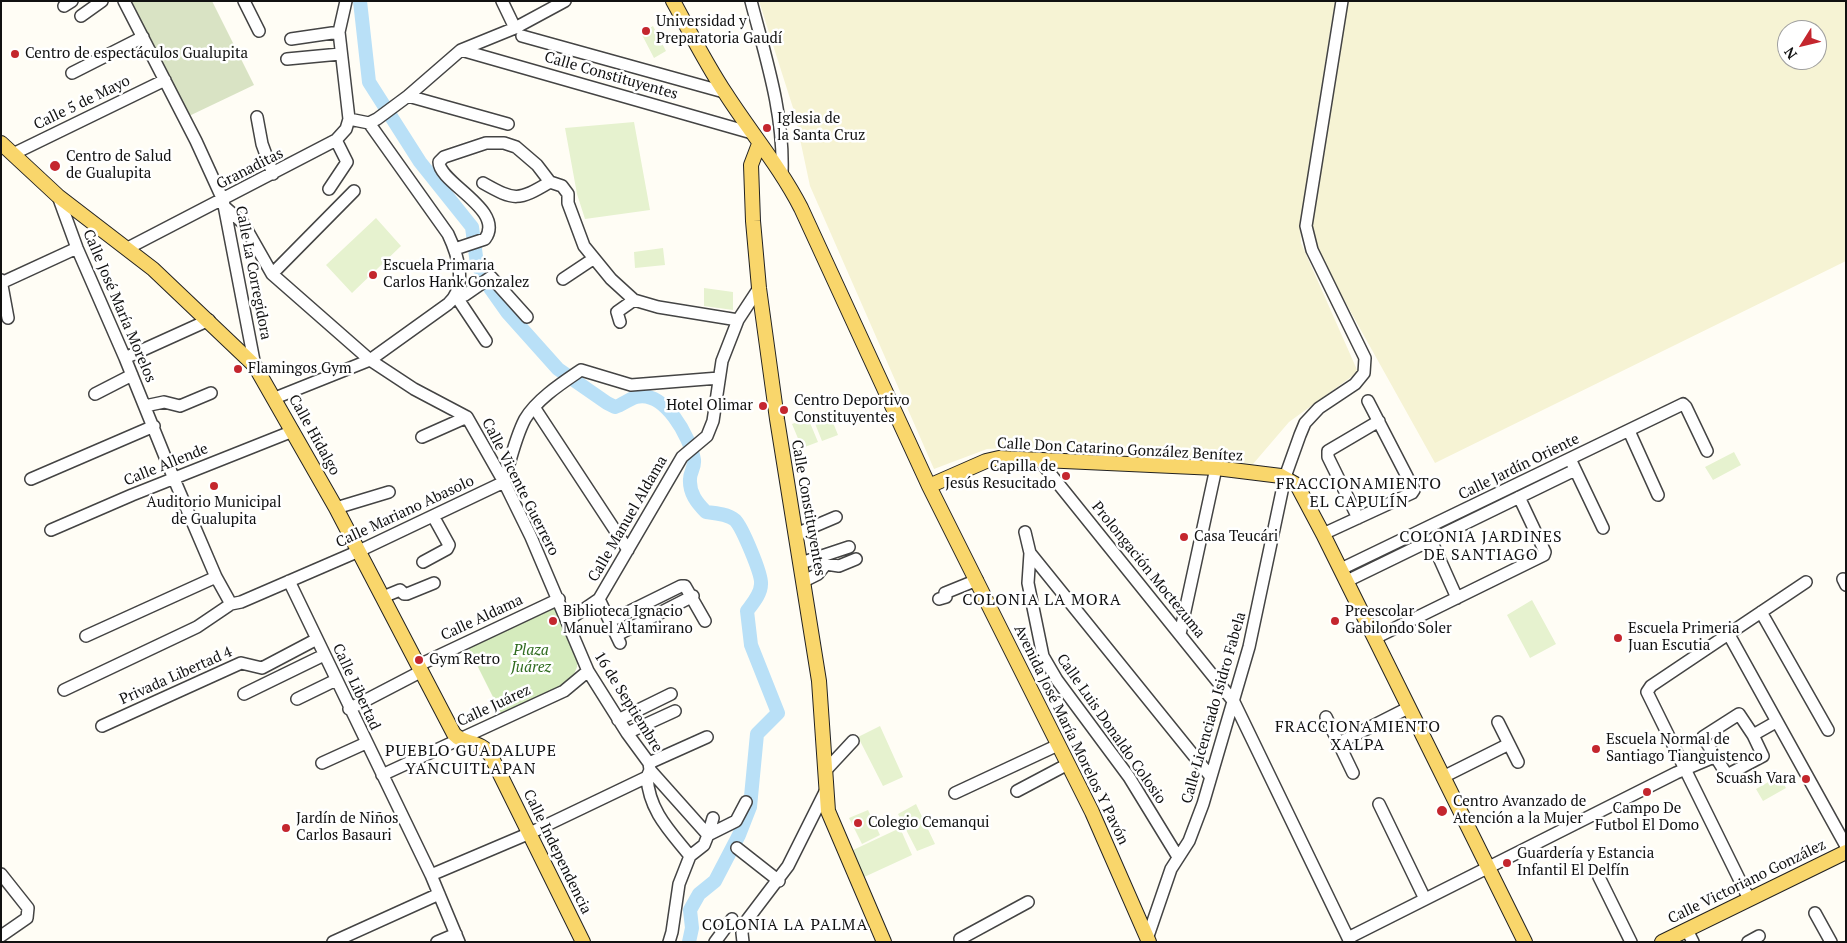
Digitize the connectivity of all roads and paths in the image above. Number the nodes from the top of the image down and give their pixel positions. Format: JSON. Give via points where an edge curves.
{"nodes":[{"id":1,"x":102,"y":1,"type":"edge"},
{"id":2,"x":124,"y":1,"type":"edge"},
{"id":3,"x":244,"y":1,"type":"edge"},
{"id":4,"x":346,"y":1,"type":"edge"},
{"id":5,"x":502,"y":1,"type":"edge"},
{"id":6,"x":673,"y":1,"type":"edge"},
{"id":7,"x":751,"y":1,"type":"edge"},
{"id":8,"x":1342,"y":1,"type":"edge"},
{"id":9,"x":558,"y":3,"type":"edge"},
{"id":10,"x":85,"y":9,"type":"edge"},
{"id":11,"x":259,"y":31,"type":"dead end"},
{"id":12,"x":339,"y":32,"type":"junction"},
{"id":13,"x":518,"y":32,"type":"junction"},
{"id":14,"x":143,"y":37,"type":"junction"},
{"id":15,"x":291,"y":39,"type":"dead end"},
{"id":16,"x":460,"y":50,"type":"junction"},
{"id":17,"x":340,"y":54,"type":"junction"},
{"id":18,"x":287,"y":59,"type":"dead end"},
{"id":19,"x":72,"y":73,"type":"dead end"},
{"id":20,"x":165,"y":80,"type":"junction"},
{"id":21,"x":724,"y":92,"type":"junction"},
{"id":22,"x":408,"y":96,"type":"junction"},
{"id":23,"x":257,"y":116,"type":"dead end"},
{"id":24,"x":349,"y":119,"type":"junction"},
{"id":25,"x":373,"y":121,"type":"junction"},
{"id":26,"x":508,"y":124,"type":"dead end"},
{"id":27,"x":755,"y":138,"type":"junction"},
{"id":28,"x":336,"y":140,"type":"junction"},
{"id":29,"x":1,"y":143,"type":"edge"},
{"id":30,"x":13,"y":154,"type":"junction"},
{"id":31,"x":782,"y":173,"type":"junction"},
{"id":32,"x":273,"y":174,"type":"junction"},
{"id":33,"x":550,"y":182,"type":"junction"},
{"id":34,"x":483,"y":183,"type":"dead end"},
{"id":35,"x":329,"y":189,"type":"dead end"},
{"id":36,"x":354,"y":191,"type":"dead end"},
{"id":37,"x":58,"y":196,"type":"junction"},
{"id":38,"x":225,"y":204,"type":"junction"},
{"id":39,"x":77,"y":248,"type":"junction"},
{"id":40,"x":128,"y":248,"type":"junction"},
{"id":41,"x":455,"y":249,"type":"junction"},
{"id":42,"x":593,"y":259,"type":"junction"},
{"id":43,"x":272,"y":274,"type":"junction"},
{"id":44,"x":563,"y":279,"type":"dead end"},
{"id":45,"x":2,"y":282,"type":"edge"},
{"id":46,"x":759,"y":288,"type":"junction"},
{"id":47,"x":456,"y":299,"type":"junction"},
{"id":48,"x":634,"y":300,"type":"junction"},
{"id":49,"x":526,"y":317,"type":"dead end"},
{"id":50,"x":8,"y":318,"type":"dead end"},
{"id":51,"x":209,"y":320,"type":"junction"},
{"id":52,"x":738,"y":320,"type":"junction"},
{"id":53,"x":620,"y":322,"type":"dead end"},
{"id":54,"x":486,"y":340,"type":"dead end"},
{"id":55,"x":125,"y":358,"type":"junction"},
{"id":56,"x":370,"y":360,"type":"junction"},
{"id":57,"x":256,"y":366,"type":"junction"},
{"id":58,"x":132,"y":375,"type":"junction"},
{"id":59,"x":719,"y":378,"type":"junction"},
{"id":60,"x":211,"y":393,"type":"dead end"},
{"id":61,"x":95,"y":394,"type":"dead end"},
{"id":62,"x":275,"y":398,"type":"junction"},
{"id":63,"x":1368,"y":401,"type":"dead end"},
{"id":64,"x":145,"y":406,"type":"junction"},
{"id":65,"x":534,"y":407,"type":"junction"},
{"id":66,"x":467,"y":417,"type":"junction"},
{"id":67,"x":1379,"y":421,"type":"junction"},
{"id":68,"x":154,"y":426,"type":"junction"},
{"id":69,"x":293,"y":430,"type":"junction"},
{"id":70,"x":1629,"y":431,"type":"junction"},
{"id":71,"x":422,"y":437,"type":"dead end"},
{"id":72,"x":1707,"y":451,"type":"dead end"},
{"id":73,"x":1040,"y":461,"type":"junction"},
{"id":74,"x":1572,"y":465,"type":"junction"},
{"id":75,"x":1216,"y":468,"type":"junction"},
{"id":76,"x":1285,"y":477,"type":"junction"},
{"id":77,"x":32,"y":479,"type":"dead end"},
{"id":78,"x":174,"y":479,"type":"junction"},
{"id":79,"x":504,"y":482,"type":"junction"},
{"id":80,"x":929,"y":486,"type":"junction"},
{"id":81,"x":389,"y":492,"type":"dead end"},
{"id":82,"x":1658,"y":495,"type":"dead end"},
{"id":83,"x":1519,"y":497,"type":"junction"},
{"id":84,"x":336,"y":508,"type":"junction"},
{"id":85,"x":433,"y":516,"type":"junction"},
{"id":86,"x":836,"y":516,"type":"dead end"},
{"id":87,"x":1358,"y":518,"type":"junction"},
{"id":88,"x":1603,"y":528,"type":"dead end"},
{"id":89,"x":51,"y":530,"type":"dead end"},
{"id":90,"x":1025,"y":532,"type":"dead end"},
{"id":91,"x":796,"y":534,"type":"junction"},
{"id":92,"x":1323,"y":534,"type":"junction"},
{"id":93,"x":1431,"y":540,"type":"junction"},
{"id":94,"x":1393,"y":544,"type":"junction"},
{"id":95,"x":849,"y":547,"type":"dead end"},
{"id":96,"x":628,"y":550,"type":"junction"},
{"id":97,"x":359,"y":551,"type":"junction"},
{"id":98,"x":1030,"y":553,"type":"junction"},
{"id":99,"x":1399,"y":556,"type":"junction"},
{"id":100,"x":856,"y":559,"type":"dead end"},
{"id":101,"x":422,"y":562,"type":"dead end"},
{"id":102,"x":802,"y":563,"type":"junction"},
{"id":103,"x":1344,"y":575,"type":"junction"},
{"id":104,"x":216,"y":577,"type":"junction"},
{"id":105,"x":289,"y":580,"type":"junction"},
{"id":106,"x":977,"y":580,"type":"junction"},
{"id":107,"x":804,"y":581,"type":"junction"},
{"id":108,"x":1806,"y":582,"type":"dead end"},
{"id":109,"x":434,"y":583,"type":"dead end"},
{"id":110,"x":692,"y":596,"type":"junction"},
{"id":111,"x":383,"y":597,"type":"junction"},
{"id":112,"x":1457,"y":598,"type":"junction"},
{"id":113,"x":559,"y":599,"type":"junction"},
{"id":114,"x":599,"y":599,"type":"junction"},
{"id":115,"x":939,"y":599,"type":"dead end"},
{"id":116,"x":231,"y":604,"type":"junction"},
{"id":117,"x":1761,"y":612,"type":"junction"},
{"id":118,"x":567,"y":621,"type":"junction"},
{"id":119,"x":610,"y":621,"type":"junction"},
{"id":120,"x":705,"y":621,"type":"dead end"},
{"id":121,"x":1728,"y":633,"type":"junction"},
{"id":122,"x":1180,"y":634,"type":"junction"},
{"id":123,"x":86,"y":636,"type":"dead end"},
{"id":124,"x":1375,"y":638,"type":"junction"},
{"id":125,"x":317,"y":639,"type":"junction"},
{"id":126,"x":324,"y":655,"type":"junction"},
{"id":127,"x":420,"y":668,"type":"junction"},
{"id":128,"x":588,"y":672,"type":"junction"},
{"id":129,"x":336,"y":680,"type":"junction"},
{"id":130,"x":64,"y":690,"type":"dead end"},
{"id":131,"x":244,"y":694,"type":"dead end"},
{"id":132,"x":671,"y":694,"type":"dead end"},
{"id":133,"x":297,"y":699,"type":"dead end"},
{"id":134,"x":1234,"y":702,"type":"junction"},
{"id":135,"x":349,"y":708,"type":"junction"},
{"id":136,"x":1408,"y":708,"type":"junction"},
{"id":137,"x":675,"y":711,"type":"dead end"},
{"id":138,"x":1326,"y":717,"type":"dead end"},
{"id":139,"x":618,"y":720,"type":"junction"},
{"id":140,"x":1498,"y":722,"type":"dead end"},
{"id":141,"x":1776,"y":722,"type":"junction"},
{"id":142,"x":102,"y":726,"type":"dead end"},
{"id":143,"x":1828,"y":730,"type":"dead end"},
{"id":144,"x":627,"y":733,"type":"junction"},
{"id":145,"x":1753,"y":735,"type":"junction"},
{"id":146,"x":706,"y":737,"type":"dead end"},
{"id":147,"x":459,"y":739,"type":"junction"},
{"id":148,"x":853,"y":741,"type":"dead end"},
{"id":149,"x":366,"y":743,"type":"junction"},
{"id":150,"x":1339,"y":743,"type":"junction"},
{"id":151,"x":1509,"y":744,"type":"junction"},
{"id":152,"x":1058,"y":745,"type":"junction"},
{"id":153,"x":1714,"y":756,"type":"junction"},
{"id":154,"x":1518,"y":762,"type":"dead end"},
{"id":155,"x":322,"y":763,"type":"dead end"},
{"id":156,"x":1068,"y":764,"type":"junction"},
{"id":157,"x":649,"y":770,"type":"junction"},
{"id":158,"x":826,"y":770,"type":"junction"},
{"id":159,"x":1685,"y":770,"type":"junction"},
{"id":160,"x":1353,"y":773,"type":"dead end"},
{"id":161,"x":382,"y":775,"type":"junction"},
{"id":162,"x":1443,"y":777,"type":"junction"},
{"id":163,"x":1211,"y":778,"type":"junction"},
{"id":164,"x":826,"y":790,"type":"junction"},
{"id":165,"x":1017,"y":791,"type":"dead end"},
{"id":166,"x":955,"y":793,"type":"dead end"},
{"id":167,"x":746,"y":802,"type":"dead end"},
{"id":168,"x":1379,"y":804,"type":"dead end"},
{"id":169,"x":714,"y":818,"type":"dead end"},
{"id":170,"x":530,"y":833,"type":"junction"},
{"id":171,"x":708,"y":835,"type":"junction"},
{"id":172,"x":1846,"y":846,"type":"edge"},
{"id":173,"x":737,"y":848,"type":"dead end"},
{"id":174,"x":1846,"y":852,"type":"edge"},
{"id":175,"x":690,"y":856,"type":"junction"},
{"id":176,"x":1178,"y":857,"type":"junction"},
{"id":177,"x":1489,"y":867,"type":"junction"},
{"id":178,"x":1,"y":874,"type":"edge"},
{"id":179,"x":431,"y":875,"type":"junction"},
{"id":180,"x":1599,"y":877,"type":"dead end"},
{"id":181,"x":779,"y":881,"type":"junction"},
{"id":182,"x":439,"y":894,"type":"junction"},
{"id":183,"x":1425,"y":899,"type":"junction"},
{"id":184,"x":1749,"y":899,"type":"junction"},
{"id":185,"x":1028,"y":902,"type":"dead end"},
{"id":186,"x":1815,"y":913,"type":"dead end"},
{"id":187,"x":732,"y":919,"type":"dead end"},
{"id":188,"x":1,"y":936,"type":"edge"},
{"id":189,"x":1690,"y":936,"type":"edge"},
{"id":190,"x":1759,"y":936,"type":"dead end"},
{"id":191,"x":458,"y":938,"type":"edge"},
{"id":192,"x":966,"y":939,"type":"edge"},
{"id":193,"x":1349,"y":940,"type":"edge"},
{"id":194,"x":1148,"y":941,"type":"edge"},
{"id":195,"x":332,"y":942,"type":"edge"},
{"id":196,"x":437,"y":942,"type":"edge"},
{"id":197,"x":583,"y":942,"type":"edge"},
{"id":198,"x":669,"y":942,"type":"edge"},
{"id":199,"x":715,"y":942,"type":"edge"},
{"id":200,"x":743,"y":942,"type":"edge"},
{"id":201,"x":884,"y":942,"type":"edge"},
{"id":202,"x":1526,"y":942,"type":"edge"},
{"id":203,"x":1631,"y":942,"type":"edge"},
{"id":204,"x":1662,"y":942,"type":"edge"},
{"id":205,"x":1748,"y":942,"type":"edge"},
{"id":206,"x":1831,"y":942,"type":"edge"}],
"edges":[{"from":1,"to":10,"type":"street"},
{"from":2,"to":14,"type":"street","name":"Calle La Corregidora"},
{"from":3,"to":11,"type":"street"},
{"from":4,"to":12,"type":"street"},
{"from":5,"to":13,"type":"street"},
{"from":6,"to":21,"type":"main road","name":"Avenida José María Morelos Y Pavón"},
{"from":7,"to":31,"type":"street","via":[[782,126]]},
{"from":8,"to":76,"type":"street","name":"Calle Licenciado Isidro Fabela","via":[[1306,226],[1312,250],[1365,358],[1364,373],[1355,384],[1320,408],[1305,423]]},
{"from":9,"to":13,"type":"street"},
{"from":12,"to":15,"type":"street"},
{"from":12,"to":17,"type":"street"},
{"from":13,"to":16,"type":"street"},
{"from":13,"to":21,"type":"street"},
{"from":14,"to":19,"type":"street"},
{"from":14,"to":20,"type":"street","name":"Calle La Corregidora"},
{"from":16,"to":22,"type":"street"},
{"from":16,"to":27,"type":"street","name":"Calle Constituyentes"},
{"from":17,"to":18,"type":"street"},
{"from":17,"to":24,"type":"street"},
{"from":20,"to":30,"type":"street","name":"Calle 5 de Mayo"},
{"from":20,"to":38,"type":"street","name":"Calle La Corregidora"},
{"from":21,"to":27,"type":"main road","name":"Avenida José María Morelos Y Pavón"},
{"from":22,"to":25,"type":"street"},
{"from":22,"to":26,"type":"street"},
{"from":23,"to":32,"type":"street","via":[[262,144]]},
{"from":24,"to":25,"type":"street"},
{"from":24,"to":28,"type":"street","name":"Granaditas"},
{"from":25,"to":41,"type":"street","via":[[435,213]]},
{"from":27,"to":31,"type":"main road","name":"Avenida José María Morelos Y Pavón"},
{"from":27,"to":46,"type":"main road","name":"Calle Constituyentes","via":[[751,165]]},
{"from":28,"to":32,"type":"street","name":"Granaditas"},
{"from":28,"to":35,"type":"street","via":[[347,162]]},
{"from":29,"to":30,"type":"main road","name":"Calle Hidalgo"},
{"from":30,"to":37,"type":"main road","name":"Calle Hidalgo"},
{"from":31,"to":80,"type":"main road","name":"Avenida José María Morelos Y Pavón"},
{"from":32,"to":38,"type":"street","name":"Granaditas"},
{"from":33,"to":34,"type":"street","via":[[532,193],[514,197]]},
{"from":33,"to":41,"type":"street","via":[[516,147],[504,143],[486,144],[441,160],[438,164],[444,174],[482,211],[489,231],[485,239]]},
{"from":33,"to":42,"type":"street","via":[[560,184],[568,194],[568,203],[584,246]]},
{"from":36,"to":43,"type":"street"},
{"from":37,"to":39,"type":"street","name":"Calle José María Morelos"},
{"from":37,"to":40,"type":"main road","name":"Calle Hidalgo"},
{"from":38,"to":40,"type":"street","name":"Granaditas"},
{"from":38,"to":43,"type":"street","name":"Calle Vicente Guerrero","via":[[243,223]]},
{"from":38,"to":57,"type":"street","name":"Calle La Corregidora"},
{"from":39,"to":45,"type":"street"},
{"from":39,"to":55,"type":"street","name":"Calle José María Morelos"},
{"from":40,"to":51,"type":"main road","name":"Calle Hidalgo"},
{"from":41,"to":47,"type":"street","via":[[459,266]]},
{"from":42,"to":44,"type":"street"},
{"from":42,"to":48,"type":"street"},
{"from":43,"to":56,"type":"street","name":"Calle Vicente Guerrero"},
{"from":45,"to":50,"type":"street"},
{"from":46,"to":52,"type":"street","name":"Calle Manuel Aldama"},
{"from":46,"to":91,"type":"main road","name":"Calle Constituyentes","via":[[776,419]]},
{"from":47,"to":49,"type":"street","via":[[491,277]]},
{"from":47,"to":54,"type":"street"},
{"from":47,"to":56,"type":"street"},
{"from":48,"to":52,"type":"street"},
{"from":48,"to":53,"type":"street","via":[[617,312]]},
{"from":51,"to":55,"type":"street"},
{"from":51,"to":57,"type":"main road","name":"Calle Hidalgo"},
{"from":52,"to":59,"type":"street","name":"Calle Manuel Aldama"},
{"from":55,"to":58,"type":"street","name":"Calle José María Morelos"},
{"from":56,"to":62,"type":"street"},
{"from":56,"to":66,"type":"street","name":"Calle Vicente Guerrero","via":[[414,389]]},
{"from":57,"to":62,"type":"main road","name":"Calle Hidalgo"},
{"from":58,"to":61,"type":"street"},
{"from":58,"to":64,"type":"street","name":"Calle José María Morelos"},
{"from":59,"to":65,"type":"street","via":[[631,385],[581,370]]},
{"from":59,"to":96,"type":"street","name":"Calle Manuel Aldama","via":[[712,421],[704,439],[682,457]]},
{"from":60,"to":64,"type":"street","via":[[180,406],[164,402]]},
{"from":62,"to":69,"type":"main road","name":"Calle Hidalgo"},
{"from":63,"to":67,"type":"street"},
{"from":64,"to":68,"type":"street","name":"Calle José María Morelos"},
{"from":65,"to":79,"type":"street","via":[[524,421]]},
{"from":65,"to":96,"type":"street"},
{"from":66,"to":71,"type":"street"},
{"from":66,"to":79,"type":"street","name":"Calle Vicente Guerrero"},
{"from":67,"to":87,"type":"street","via":[[1328,452]]},
{"from":67,"to":87,"type":"street","via":[[1414,490],[1412,494]]},
{"from":68,"to":77,"type":"street"},
{"from":68,"to":78,"type":"street","name":"Calle José María Morelos"},
{"from":69,"to":78,"type":"street","name":"Calle Allende"},
{"from":69,"to":84,"type":"main road","name":"Calle Hidalgo"},
{"from":70,"to":72,"type":"street","name":"Calle Jardín Oriente","via":[[1683,404]]},
{"from":70,"to":74,"type":"street","name":"Calle Jardín Oriente"},
{"from":70,"to":82,"type":"street"},
{"from":73,"to":75,"type":"main road","name":"Calle Don Catarino González Benítez"},
{"from":73,"to":80,"type":"main road","name":"Calle Don Catarino González Benítez","via":[[1010,458],[986,461]]},
{"from":73,"to":122,"type":"street","name":"Prolongación Moctezuma"},
{"from":74,"to":83,"type":"street"},
{"from":74,"to":88,"type":"street"},
{"from":74,"to":94,"type":"street","name":"Calle Jardín Oriente"},
{"from":75,"to":76,"type":"main road","name":"Calle Don Catarino González Benítez"},
{"from":75,"to":122,"type":"street"},
{"from":76,"to":92,"type":"main road","via":[[1301,491]]},
{"from":76,"to":134,"type":"street","name":"Calle Licenciado Isidro Fabela"},
{"from":78,"to":89,"type":"street","name":"Calle Allende"},
{"from":78,"to":104,"type":"street","name":"Calle José María Morelos"},
{"from":79,"to":85,"type":"street","name":"Calle Mariano Abasolo"},
{"from":79,"to":113,"type":"street","name":"Calle Vicente Guerrero"},
{"from":80,"to":106,"type":"main road","name":"Avenida José María Morelos Y Pavón"},
{"from":81,"to":84,"type":"street"},
{"from":83,"to":93,"type":"street"},
{"from":83,"to":112,"type":"street","via":[[1544,555]]},
{"from":84,"to":97,"type":"main road","name":"Calle Hidalgo"},
{"from":85,"to":97,"type":"street","name":"Calle Mariano Abasolo"},
{"from":85,"to":101,"type":"street","via":[[448,548]]},
{"from":86,"to":91,"type":"street"},
{"from":87,"to":92,"type":"street"},
{"from":90,"to":98,"type":"street"},
{"from":91,"to":102,"type":"main road","name":"Calle Constituyentes"},
{"from":92,"to":103,"type":"main road"},
{"from":93,"to":99,"type":"street"},
{"from":93,"to":112,"type":"street"},
{"from":94,"to":99,"type":"street"},
{"from":94,"to":103,"type":"street","name":"Calle Jardín Oriente"},
{"from":95,"to":102,"type":"street"},
{"from":96,"to":114,"type":"street","name":"Calle Manuel Aldama"},
{"from":97,"to":105,"type":"street","name":"Calle Mariano Abasolo"},
{"from":97,"to":111,"type":"main road","name":"Calle Hidalgo"},
{"from":98,"to":163,"type":"street"},
{"from":98,"to":176,"type":"street","name":"Calle Luis Donaldo Colosio","via":[[1028,583],[1043,656],[1129,777]]},
{"from":99,"to":103,"type":"street"},
{"from":100,"to":107,"type":"street","via":[[839,566],[826,564],[818,574]]},
{"from":102,"to":107,"type":"main road","name":"Calle Constituyentes"},
{"from":103,"to":124,"type":"main road"},
{"from":104,"to":116,"type":"street","name":"Calle José María Morelos"},
{"from":104,"to":123,"type":"street"},
{"from":105,"to":116,"type":"street","name":"Calle Mariano Abasolo"},
{"from":105,"to":125,"type":"street","name":"Calle Libertad"},
{"from":106,"to":115,"type":"street","via":[[944,593],[946,596]]},
{"from":106,"to":152,"type":"main road","name":"Avenida José María Morelos Y Pavón"},
{"from":107,"to":158,"type":"main road","name":"Calle Constituyentes","via":[[820,681]]},
{"from":108,"to":117,"type":"street"},
{"from":109,"to":111,"type":"street","via":[[406,594],[400,590]]},
{"from":110,"to":119,"type":"street","via":[[685,586],[681,586]]},
{"from":110,"to":119,"type":"street","via":[[618,639]]},
{"from":110,"to":120,"type":"street"},
{"from":111,"to":127,"type":"main road","name":"Calle Hidalgo"},
{"from":112,"to":124,"type":"street"},
{"from":113,"to":118,"type":"street","name":"Calle Vicente Guerrero"},
{"from":113,"to":127,"type":"street","name":"Calle Aldama"},
{"from":114,"to":118,"type":"street","name":"Calle Manuel Aldama"},
{"from":114,"to":119,"type":"street"},
{"from":116,"to":130,"type":"street","name":"Calle Mariano Abasolo","via":[[196,627]]},
{"from":117,"to":121,"type":"street"},
{"from":117,"to":143,"type":"street"},
{"from":118,"to":128,"type":"street","name":"16 de Septiembre"},
{"from":121,"to":141,"type":"street"},
{"from":121,"to":159,"type":"street","via":[[1648,689],[1648,697]]},
{"from":122,"to":134,"type":"street","name":"Prolongación Moctezuma"},
{"from":124,"to":136,"type":"main road"},
{"from":125,"to":126,"type":"street","name":"Calle Libertad"},
{"from":125,"to":142,"type":"street","name":"Privada Libertad 4","via":[[262,668],[241,662]]},
{"from":126,"to":129,"type":"street","name":"Calle Libertad"},
{"from":126,"to":131,"type":"street"},
{"from":127,"to":135,"type":"street"},
{"from":127,"to":147,"type":"main road","name":"Calle Hidalgo"},
{"from":128,"to":139,"type":"street","name":"16 de Septiembre"},
{"from":128,"to":147,"type":"street","name":"Calle Juárez","via":[[564,691]]},
{"from":129,"to":133,"type":"street"},
{"from":129,"to":135,"type":"street","name":"Calle Libertad"},
{"from":132,"to":139,"type":"street"},
{"from":134,"to":163,"type":"street","name":"Calle Licenciado Isidro Fabela"},
{"from":134,"to":193,"type":"street","name":"Prolongación Moctezuma"},
{"from":135,"to":149,"type":"street","name":"Calle Libertad"},
{"from":136,"to":150,"type":"street"},
{"from":136,"to":162,"type":"main road"},
{"from":137,"to":144,"type":"street"},
{"from":138,"to":150,"type":"street"},
{"from":139,"to":144,"type":"street","name":"16 de Septiembre"},
{"from":140,"to":151,"type":"street"},
{"from":141,"to":145,"type":"street"},
{"from":141,"to":172,"type":"street"},
{"from":144,"to":157,"type":"street","name":"16 de Septiembre"},
{"from":145,"to":153,"type":"street","via":[[1762,758],[1727,775]]},
{"from":145,"to":153,"type":"street","via":[[1740,714],[1736,715],[1704,736]]},
{"from":146,"to":157,"type":"street"},
{"from":147,"to":161,"type":"street","name":"Calle Juárez"},
{"from":147,"to":170,"type":"main road","name":"Calle Independencia","via":[[477,743],[487,750]]},
{"from":148,"to":158,"type":"street"},
{"from":149,"to":155,"type":"street"},
{"from":149,"to":161,"type":"street","name":"Calle Libertad"},
{"from":150,"to":160,"type":"street"},
{"from":151,"to":154,"type":"street"},
{"from":151,"to":162,"type":"street"},
{"from":152,"to":156,"type":"main road","name":"Avenida José María Morelos Y Pavón"},
{"from":152,"to":166,"type":"street"},
{"from":153,"to":159,"type":"street"},
{"from":156,"to":165,"type":"street"},
{"from":156,"to":194,"type":"main road","name":"Avenida José María Morelos Y Pavón"},
{"from":157,"to":170,"type":"street"},
{"from":157,"to":171,"type":"street","name":"16 de Septiembre"},
{"from":157,"to":175,"type":"street","via":[[650,800]]},
{"from":158,"to":164,"type":"main road","name":"Calle Constituyentes"},
{"from":159,"to":177,"type":"street"},
{"from":159,"to":184,"type":"street"},
{"from":161,"to":179,"type":"street","name":"Calle Libertad"},
{"from":162,"to":177,"type":"main road"},
{"from":163,"to":176,"type":"street","name":"Calle Licenciado Isidro Fabela","via":[[1196,823]]},
{"from":164,"to":181,"type":"street"},
{"from":164,"to":201,"type":"main road","name":"Calle Constituyentes","via":[[828,811]]},
{"from":167,"to":171,"type":"street","via":[[736,821]]},
{"from":168,"to":183,"type":"street"},
{"from":169,"to":171,"type":"street"},
{"from":170,"to":179,"type":"street"},
{"from":170,"to":197,"type":"main road","name":"Calle Independencia"},
{"from":171,"to":175,"type":"street","via":[[704,845]]},
{"from":173,"to":181,"type":"street"},
{"from":174,"to":184,"type":"main road","name":"Calle Victoriano González"},
{"from":175,"to":198,"type":"street","via":[[679,884]]},
{"from":176,"to":194,"type":"street","name":"Calle Licenciado Isidro Fabela","via":[[1165,885]]},
{"from":177,"to":183,"type":"street"},
{"from":177,"to":202,"type":"main road"},
{"from":178,"to":188,"type":"street","via":[[28,908],[29,914]]},
{"from":179,"to":182,"type":"street","name":"Calle Libertad"},
{"from":180,"to":203,"type":"street"},
{"from":181,"to":200,"type":"street","via":[[744,924]]},
{"from":182,"to":191,"type":"street","name":"Calle Libertad"},
{"from":182,"to":195,"type":"street"},
{"from":183,"to":193,"type":"street"},
{"from":184,"to":189,"type":"main road","name":"Calle Victoriano González"},
{"from":185,"to":192,"type":"street"},
{"from":186,"to":206,"type":"street"},
{"from":187,"to":199,"type":"street"},
{"from":189,"to":204,"type":"main road","name":"Calle Victoriano González"},
{"from":190,"to":205,"type":"street"},
{"from":191,"to":196,"type":"street"}]}
